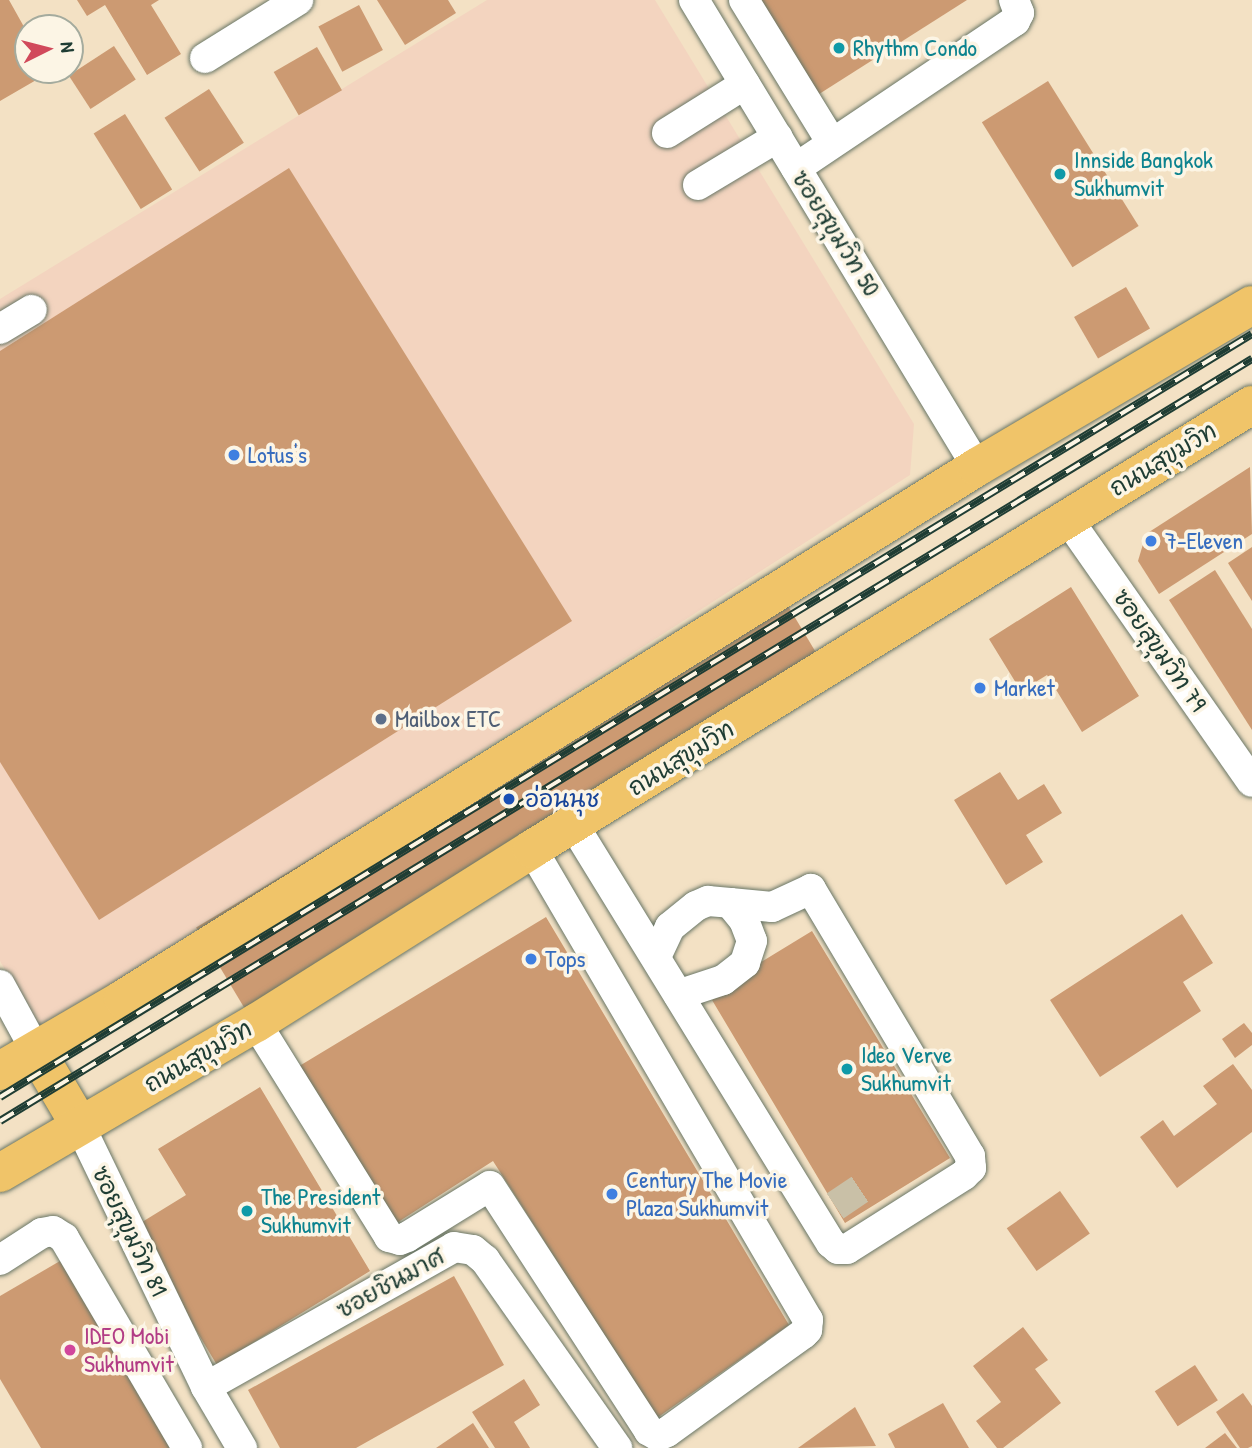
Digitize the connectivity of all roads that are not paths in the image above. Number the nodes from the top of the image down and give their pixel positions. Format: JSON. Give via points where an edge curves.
{"nodes":[{"id":1,"x":298,"y":0,"type":"edge"},
{"id":2,"x":694,"y":0,"type":"edge"},
{"id":3,"x":744,"y":0,"type":"edge"},
{"id":4,"x":1014,"y":0,"type":"edge"},
{"id":5,"x":205,"y":58,"type":"dead end"},
{"id":6,"x":745,"y":84,"type":"junction"},
{"id":7,"x":667,"y":133,"type":"dead end"},
{"id":8,"x":778,"y":137,"type":"junction"},
{"id":9,"x":832,"y":143,"type":"junction"},
{"id":10,"x":796,"y":167,"type":"junction"},
{"id":11,"x":698,"y":185,"type":"dead end"},
{"id":12,"x":1252,"y":305,"type":"edge"},
{"id":13,"x":32,"y":310,"type":"dead end"},
{"id":14,"x":0,"y":329,"type":"edge"},
{"id":15,"x":1252,"y":405,"type":"edge"},
{"id":16,"x":977,"y":467,"type":"junction"},
{"id":17,"x":1068,"y":518,"type":"junction"},
{"id":18,"x":1252,"y":782,"type":"edge"},
{"id":19,"x":573,"y":824,"type":"junction"},
{"id":20,"x":532,"y":849,"type":"junction"},
{"id":21,"x":730,"y":903,"type":"junction"},
{"id":22,"x":656,"y":957,"type":"junction"},
{"id":23,"x":0,"y":985,"type":"edge"},
{"id":24,"x":678,"y":995,"type":"junction"},
{"id":25,"x":256,"y":1023,"type":"junction"},
{"id":26,"x":36,"y":1051,"type":"junction"},
{"id":27,"x":0,"y":1071,"type":"edge"},
{"id":28,"x":79,"y":1124,"type":"junction"},
{"id":29,"x":0,"y":1173,"type":"edge"},
{"id":30,"x":0,"y":1260,"type":"edge"},
{"id":31,"x":206,"y":1387,"type":"junction"},
{"id":32,"x":648,"y":1442,"type":"edge"},
{"id":33,"x":187,"y":1448,"type":"edge"},
{"id":34,"x":242,"y":1448,"type":"edge"},
{"id":35,"x":617,"y":1448,"type":"edge"}],
"edges":[{"from":1,"to":5,"type":"street"},
{"from":2,"to":6,"type":"street","name":"ซอยสุขุมวิท 50"},
{"from":3,"to":9,"type":"street"},
{"from":4,"to":9,"type":"street","via":[[1019,13],[1015,21]]},
{"from":6,"to":7,"type":"street"},
{"from":6,"to":8,"type":"street","name":"ซอยสุขุมวิท 50"},
{"from":8,"to":10,"type":"street","name":"ซอยสุขุมวิท 50"},
{"from":8,"to":11,"type":"street"},
{"from":9,"to":10,"type":"street"},
{"from":10,"to":16,"type":"street","name":"ซอยสุขุมวิท 50"},
{"from":12,"to":16,"type":"main road"},
{"from":13,"to":14,"type":"street"},
{"from":15,"to":17,"type":"main road","name":"ถนนสุขุมวิท"},
{"from":16,"to":26,"type":"main road"},
{"from":17,"to":18,"type":"street","name":"ซอยสุขุมวิท 79"},
{"from":17,"to":19,"type":"main road","name":"ถนนสุขุมวิท"},
{"from":19,"to":20,"type":"main road","name":"ถนนสุขุมวิท"},
{"from":19,"to":22,"type":"street"},
{"from":20,"to":25,"type":"main road","name":"ถนนสุขุมวิท"},
{"from":20,"to":32,"type":"street","via":[[808,1320],[803,1334]]},
{"from":21,"to":22,"type":"street","via":[[708,901],[685,913],[670,928]]},
{"from":21,"to":24,"type":"street","via":[[750,932],[749,955],[723,981]]},
{"from":21,"to":24,"type":"street","via":[[772,906],[811,889],[970,1156],[971,1168],[847,1249],[834,1247],[825,1212]]},
{"from":22,"to":24,"type":"street"},
{"from":23,"to":26,"type":"street"},
{"from":25,"to":28,"type":"main road","name":"ถนนสุขุมวิท"},
{"from":25,"to":32,"type":"street","via":[[391,1238],[407,1237],[485,1187],[492,1187],[649,1431]]},
{"from":26,"to":27,"type":"main road"},
{"from":26,"to":28,"type":"main road"},
{"from":28,"to":29,"type":"main road","name":"ถนนสุขุมวิท"},
{"from":28,"to":31,"type":"street","name":"ซอยสุขุมวิท 81"},
{"from":30,"to":33,"type":"street","via":[[42,1233],[54,1231],[64,1238]]},
{"from":31,"to":34,"type":"street","name":"ซอยสุขุมวิท 81"},
{"from":31,"to":35,"type":"street","name":"ซอยชินมาศ","via":[[454,1247],[472,1250],[485,1259]]}]}
